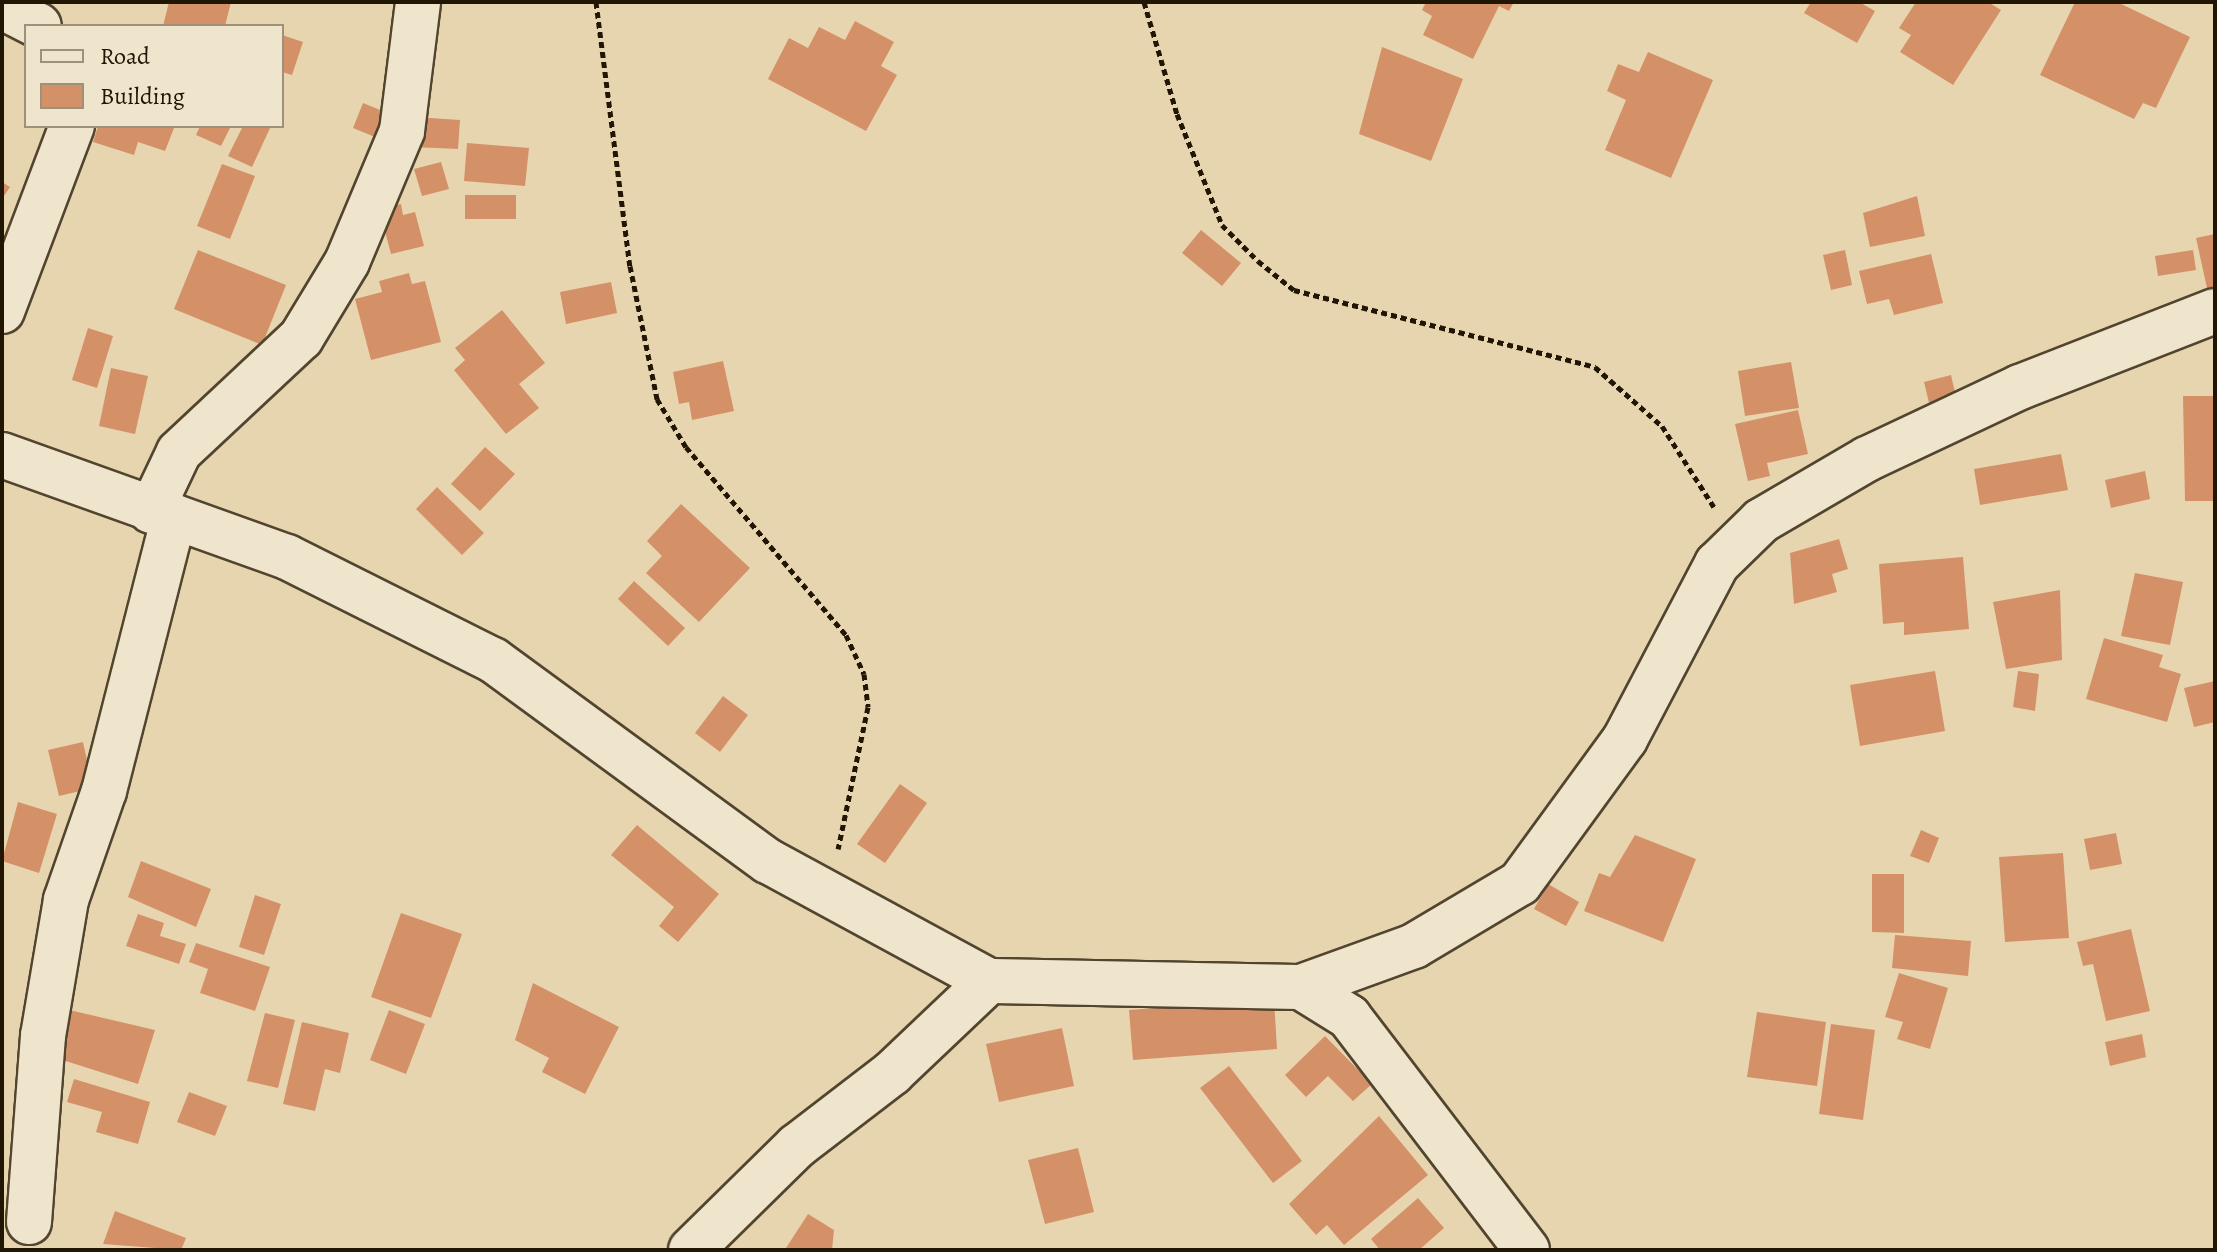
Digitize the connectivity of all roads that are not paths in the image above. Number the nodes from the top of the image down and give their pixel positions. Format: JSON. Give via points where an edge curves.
{"nodes":[{"id":1,"x":418,"y":2,"type":"edge"},
{"id":2,"x":71,"y":128,"type":"edge"},
{"id":3,"x":2,"y":311,"type":"edge"},
{"id":4,"x":2215,"y":311,"type":"edge"},
{"id":5,"x":2,"y":455,"type":"edge"},
{"id":6,"x":163,"y":514,"type":"junction"},
{"id":7,"x":989,"y":981,"type":"junction"},
{"id":8,"x":1301,"y":987,"type":"junction"},
{"id":9,"x":29,"y":1222,"type":"dead end"},
{"id":10,"x":691,"y":1250,"type":"edge"},
{"id":11,"x":1527,"y":1250,"type":"edge"}],
"edges":[{"from":1,"to":6,"type":"street","via":[[402,131],[347,262],[301,338],[179,452]]},
{"from":2,"to":3,"type":"street"},
{"from":4,"to":8,"type":"street","via":[[2020,387],[1867,459],[1761,521],[1717,564],[1625,739],[1520,883],[1414,946]]},
{"from":5,"to":6,"type":"street"},
{"from":6,"to":7,"type":"street","via":[[287,557],[493,660],[720,828],[827,888],[912,945]]},
{"from":6,"to":9,"type":"street","via":[[104,791],[66,900],[43,1036]]},
{"from":7,"to":8,"type":"street"},
{"from":7,"to":10,"type":"street","via":[[892,1073],[797,1146]]},
{"from":8,"to":11,"type":"street","via":[[1349,1017]]}]}
